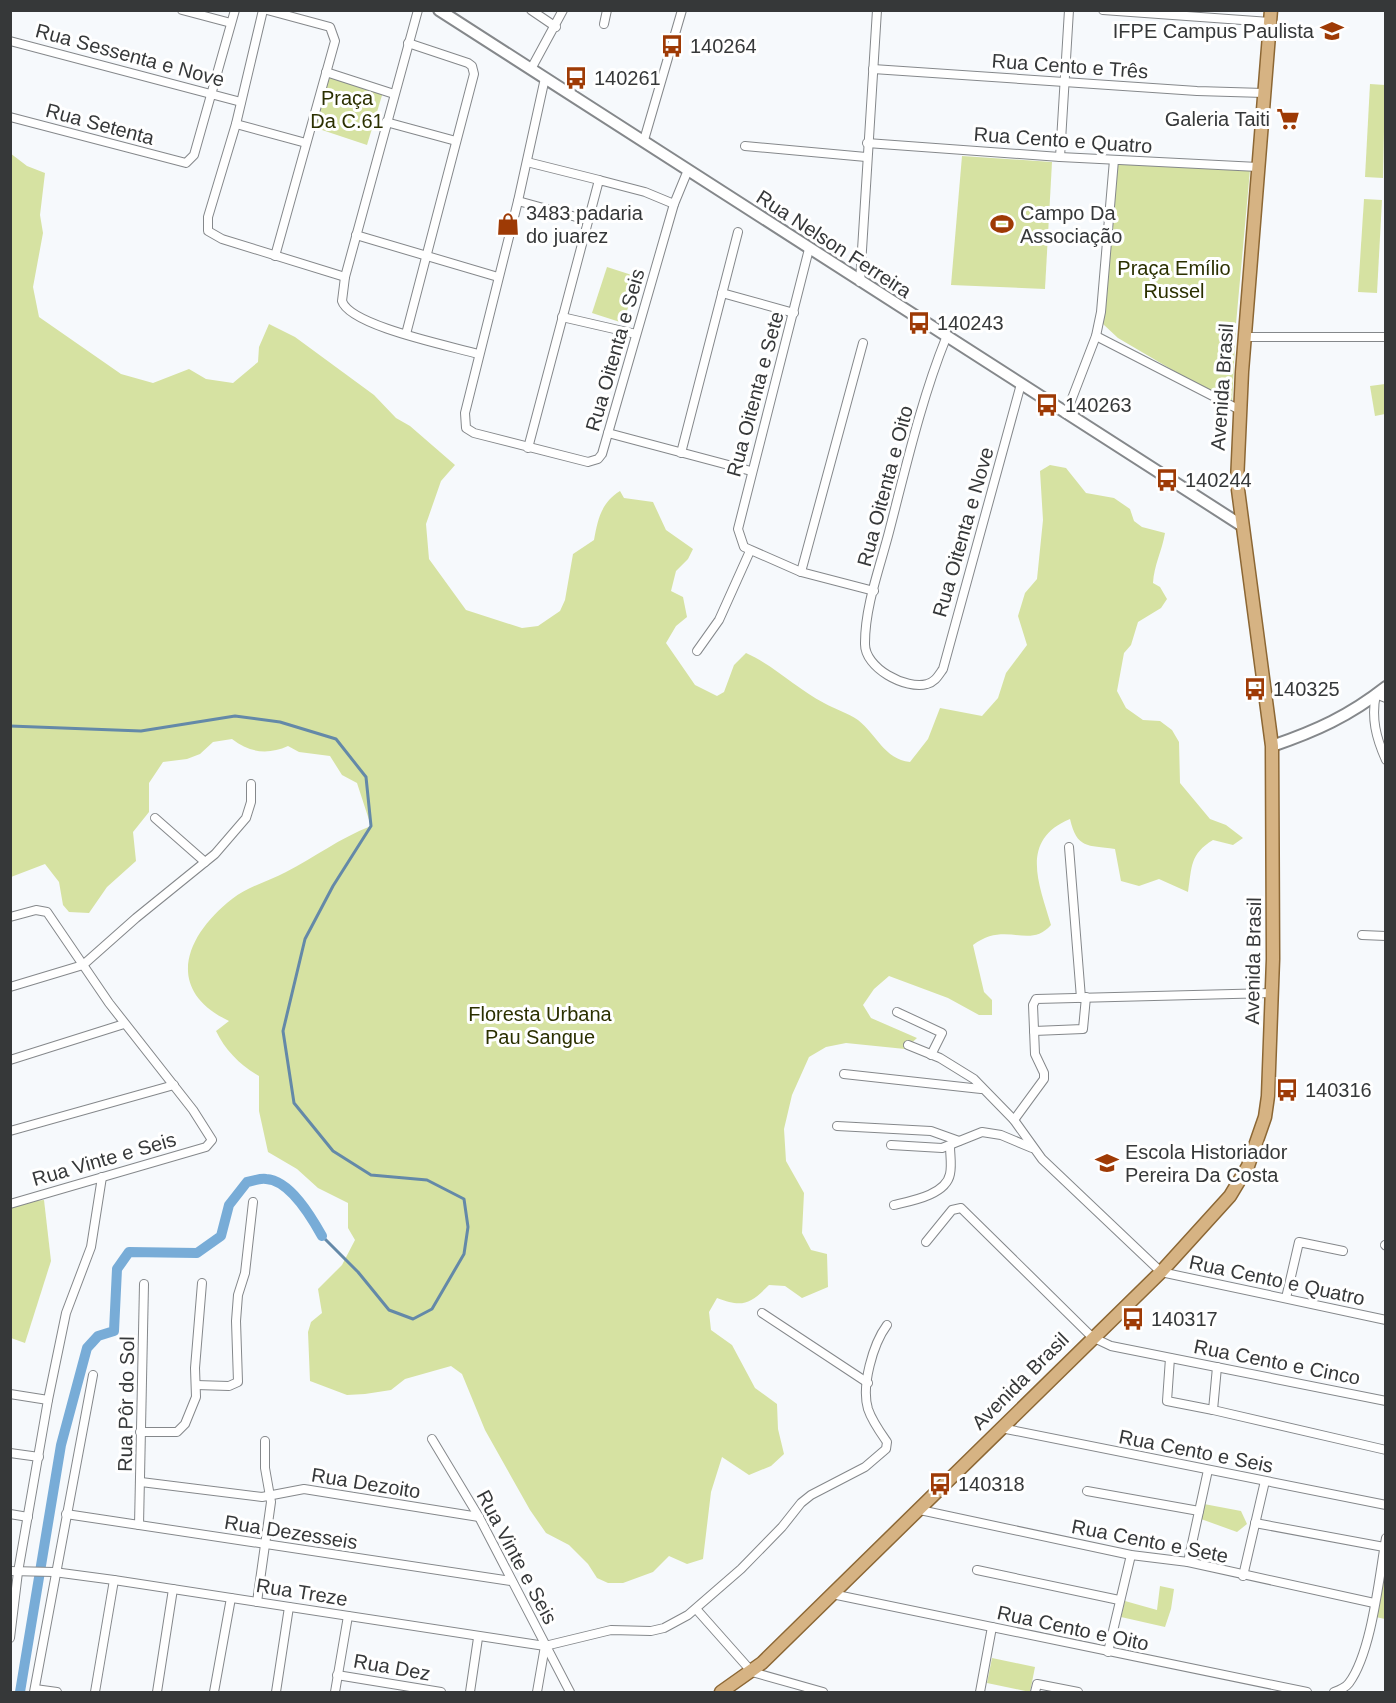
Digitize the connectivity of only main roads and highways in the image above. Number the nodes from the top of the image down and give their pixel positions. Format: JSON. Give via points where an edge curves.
{"nodes":[{"id":1,"x":439,"y":10,"type":"edge"},
{"id":2,"x":1271,"y":16,"type":"edge"},
{"id":3,"x":1241,"y":525,"type":"junction"},
{"id":4,"x":1382,"y":693,"type":"edge"},
{"id":5,"x":1272,"y":746,"type":"junction"},
{"id":6,"x":721,"y":1692,"type":"edge"}],
"edges":[{"from":1,"to":3,"type":"main road","name":"Rua Nelson Ferreira"},
{"from":2,"to":3,"type":"main road","name":"Avenida Brasil","via":[[1240,410],[1237,482]]},
{"from":3,"to":5,"type":"main road","name":"Avenida Brasil"},
{"from":4,"to":5,"type":"main road","via":[[1316,731]]},
{"from":5,"to":6,"type":"main road","name":"Avenida Brasil","via":[[1268,1096],[1248,1166],[1230,1196],[1161,1272],[752,1672]]}]}
